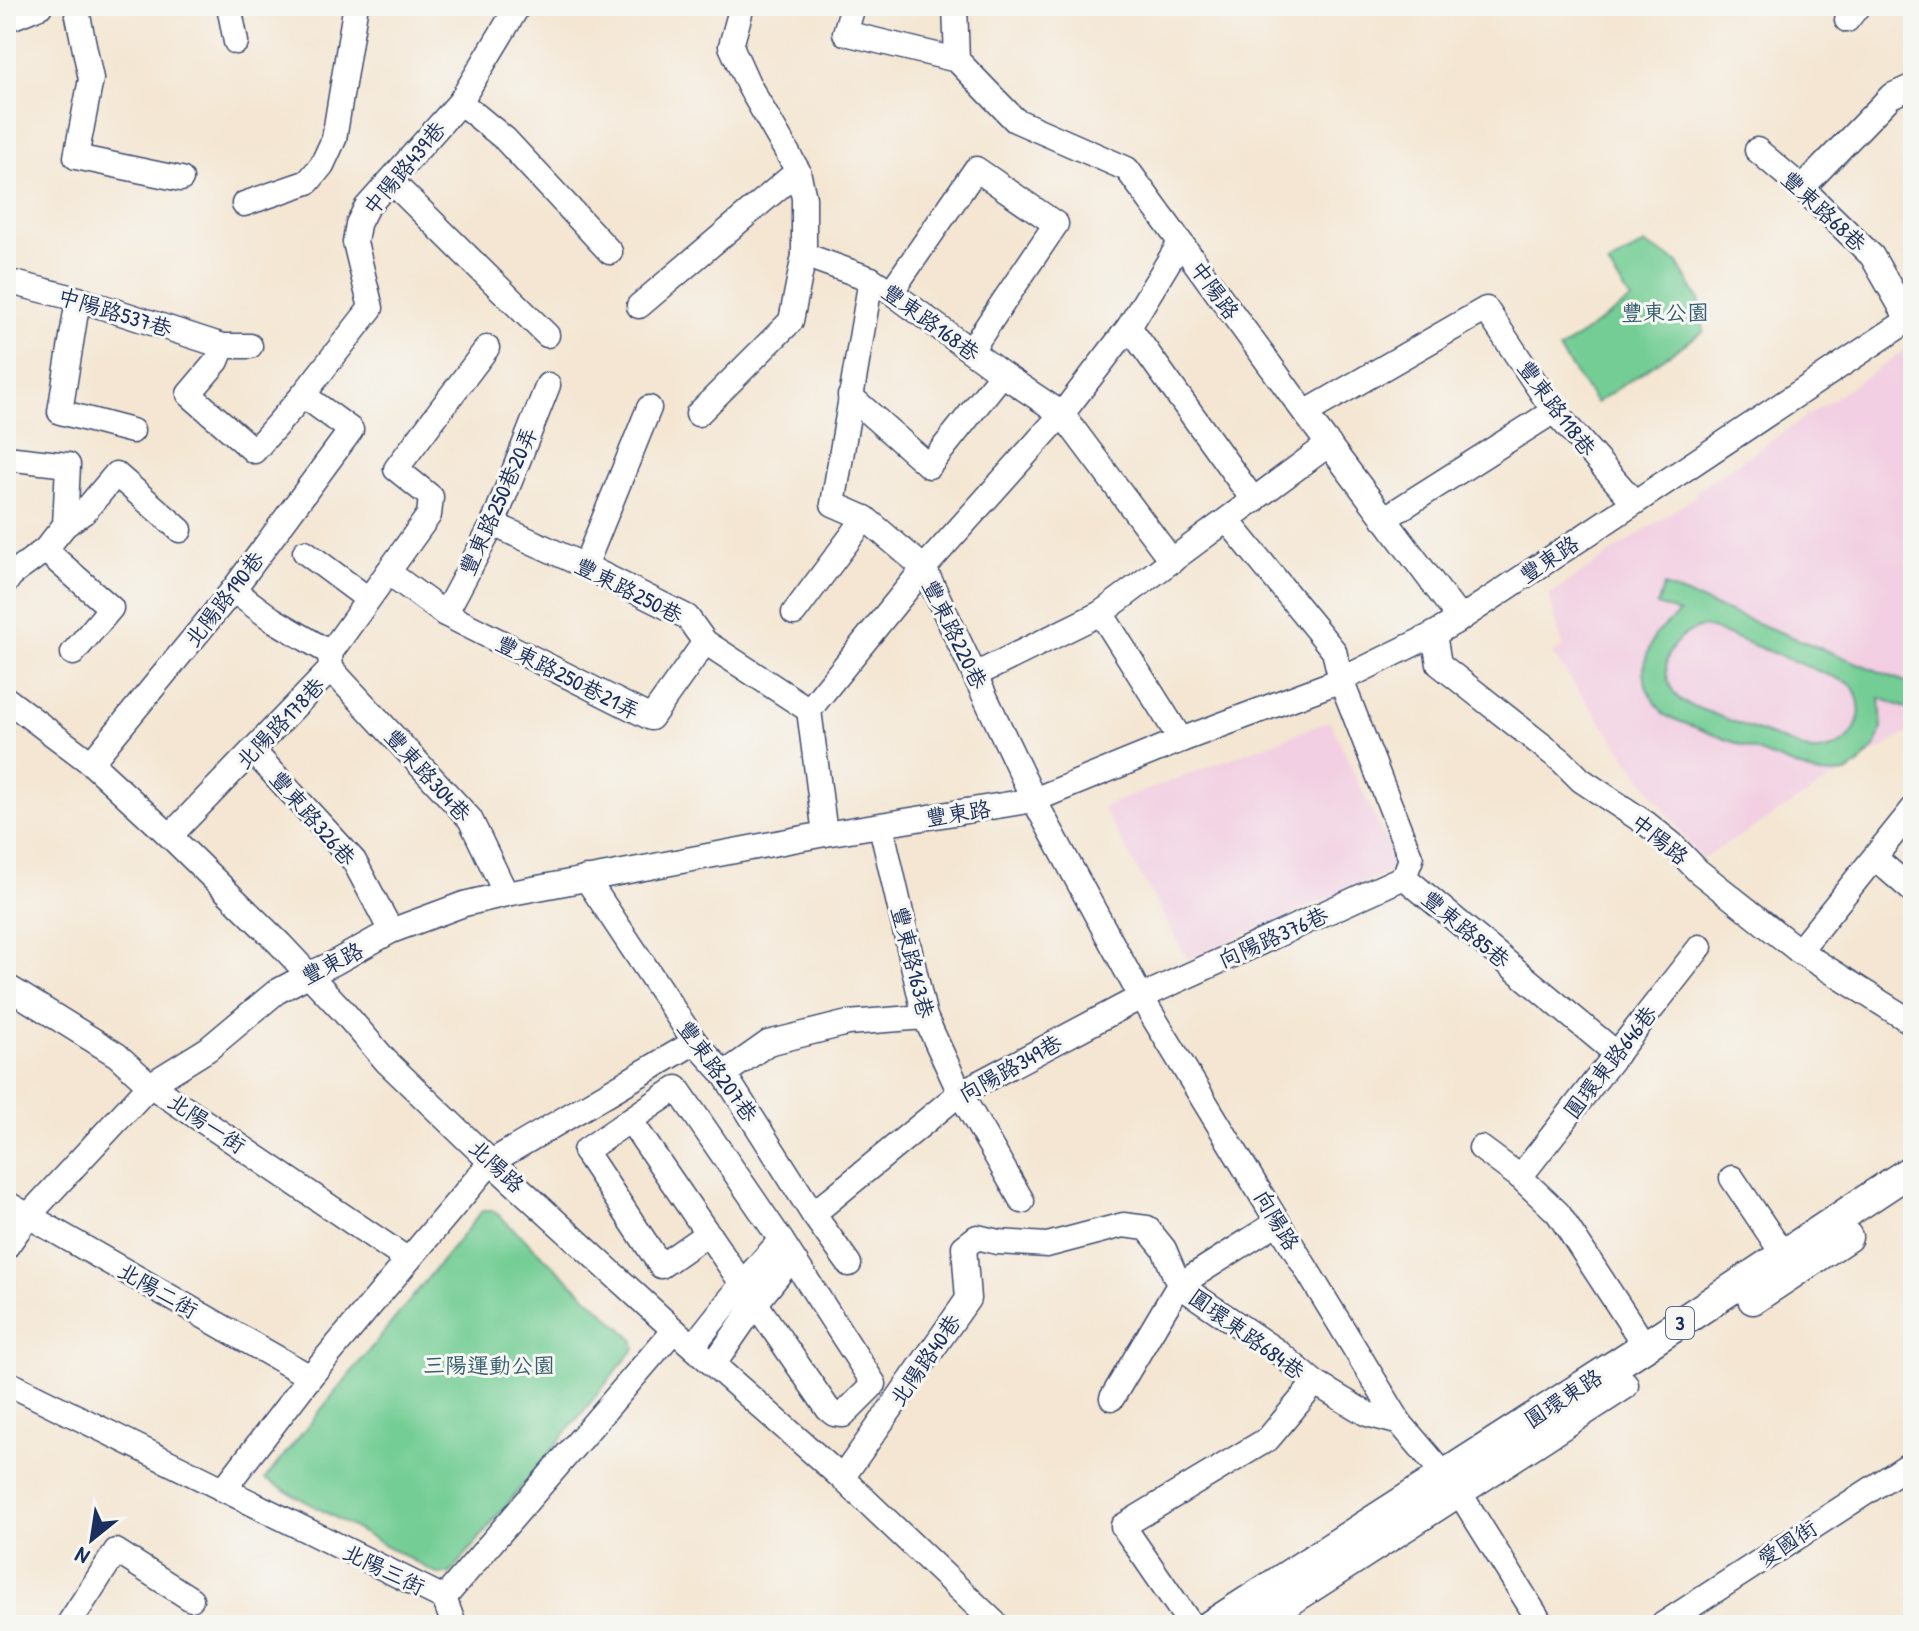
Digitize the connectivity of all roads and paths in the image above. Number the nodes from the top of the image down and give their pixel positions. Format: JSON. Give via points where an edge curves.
{"nodes":[{"id":1,"x":40,"y":6,"type":"edge"},
{"id":2,"x":76,"y":6,"type":"edge"},
{"id":3,"x":229,"y":6,"type":"edge"},
{"id":4,"x":354,"y":6,"type":"edge"},
{"id":5,"x":518,"y":6,"type":"edge"},
{"id":6,"x":742,"y":6,"type":"edge"},
{"id":7,"x":853,"y":6,"type":"edge"},
{"id":8,"x":955,"y":6,"type":"edge"},
{"id":9,"x":6,"y":20,"type":"edge"},
{"id":10,"x":236,"y":42,"type":"dead end"},
{"id":11,"x":957,"y":60,"type":"junction"},
{"id":12,"x":1911,"y":87,"type":"dead end"},
{"id":13,"x":460,"y":102,"type":"junction"},
{"id":14,"x":1757,"y":150,"type":"dead end"},
{"id":15,"x":798,"y":171,"type":"junction"},
{"id":16,"x":181,"y":179,"type":"dead end"},
{"id":17,"x":391,"y":181,"type":"junction"},
{"id":18,"x":1802,"y":188,"type":"junction"},
{"id":19,"x":244,"y":204,"type":"dead end"},
{"id":20,"x":1180,"y":243,"type":"junction"},
{"id":21,"x":610,"y":252,"type":"dead end"},
{"id":22,"x":804,"y":255,"type":"junction"},
{"id":23,"x":6,"y":281,"type":"edge"},
{"id":24,"x":881,"y":285,"type":"junction"},
{"id":25,"x":78,"y":299,"type":"junction"},
{"id":26,"x":639,"y":306,"type":"dead end"},
{"id":27,"x":1911,"y":318,"type":"edge"},
{"id":28,"x":1129,"y":327,"type":"junction"},
{"id":29,"x":547,"y":335,"type":"dead end"},
{"id":30,"x":223,"y":346,"type":"junction"},
{"id":31,"x":250,"y":346,"type":"dead end"},
{"id":32,"x":487,"y":348,"type":"dead end"},
{"id":33,"x":971,"y":350,"type":"junction"},
{"id":34,"x":1002,"y":374,"type":"junction"},
{"id":35,"x":548,"y":385,"type":"dead end"},
{"id":36,"x":303,"y":395,"type":"junction"},
{"id":37,"x":850,"y":396,"type":"junction"},
{"id":38,"x":649,"y":408,"type":"dead end"},
{"id":39,"x":1554,"y":411,"type":"junction"},
{"id":40,"x":1305,"y":413,"type":"junction"},
{"id":41,"x":698,"y":414,"type":"dead end"},
{"id":42,"x":1062,"y":414,"type":"junction"},
{"id":43,"x":132,"y":431,"type":"dead end"},
{"id":44,"x":1329,"y":444,"type":"junction"},
{"id":45,"x":6,"y":458,"type":"edge"},
{"id":46,"x":1254,"y":501,"type":"junction"},
{"id":47,"x":1634,"y":502,"type":"junction"},
{"id":48,"x":865,"y":518,"type":"junction"},
{"id":49,"x":1384,"y":519,"type":"junction"},
{"id":50,"x":1228,"y":521,"type":"junction"},
{"id":51,"x":493,"y":524,"type":"junction"},
{"id":52,"x":65,"y":525,"type":"junction"},
{"id":53,"x":180,"y":530,"type":"dead end"},
{"id":54,"x":45,"y":550,"type":"junction"},
{"id":55,"x":305,"y":552,"type":"dead end"},
{"id":56,"x":1172,"y":561,"type":"junction"},
{"id":57,"x":585,"y":566,"type":"junction"},
{"id":58,"x":924,"y":568,"type":"junction"},
{"id":59,"x":388,"y":572,"type":"junction"},
{"id":60,"x":6,"y":582,"type":"edge"},
{"id":61,"x":233,"y":590,"type":"junction"},
{"id":62,"x":368,"y":599,"type":"junction"},
{"id":63,"x":794,"y":613,"type":"dead end"},
{"id":64,"x":1101,"y":613,"type":"junction"},
{"id":65,"x":445,"y":614,"type":"junction"},
{"id":66,"x":1460,"y":619,"type":"junction"},
{"id":67,"x":1434,"y":634,"type":"junction"},
{"id":68,"x":705,"y":642,"type":"junction"},
{"id":69,"x":73,"y":653,"type":"dead end"},
{"id":70,"x":331,"y":661,"type":"junction"},
{"id":71,"x":975,"y":675,"type":"junction"},
{"id":72,"x":1341,"y":680,"type":"junction"},
{"id":73,"x":6,"y":699,"type":"edge"},
{"id":74,"x":809,"y":710,"type":"junction"},
{"id":75,"x":1181,"y":740,"type":"junction"},
{"id":76,"x":253,"y":751,"type":"junction"},
{"id":77,"x":91,"y":763,"type":"junction"},
{"id":78,"x":1034,"y":800,"type":"junction"},
{"id":79,"x":1913,"y":809,"type":"edge"},
{"id":80,"x":881,"y":826,"type":"junction"},
{"id":81,"x":825,"y":834,"type":"junction"},
{"id":82,"x":170,"y":836,"type":"junction"},
{"id":83,"x":1875,"y":858,"type":"junction"},
{"id":84,"x":1404,"y":877,"type":"junction"},
{"id":85,"x":586,"y":878,"type":"junction"},
{"id":86,"x":1913,"y":891,"type":"edge"},
{"id":87,"x":506,"y":894,"type":"junction"},
{"id":88,"x":391,"y":931,"type":"junction"},
{"id":89,"x":1700,"y":947,"type":"dead end"},
{"id":90,"x":1799,"y":951,"type":"junction"},
{"id":91,"x":308,"y":975,"type":"junction"},
{"id":92,"x":6,"y":986,"type":"edge"},
{"id":93,"x":1141,"y":997,"type":"junction"},
{"id":94,"x":925,"y":1017,"type":"junction"},
{"id":95,"x":1913,"y":1023,"type":"edge"},
{"id":96,"x":695,"y":1042,"type":"junction"},
{"id":97,"x":1617,"y":1054,"type":"junction"},
{"id":98,"x":724,"y":1074,"type":"junction"},
{"id":99,"x":150,"y":1085,"type":"junction"},
{"id":100,"x":960,"y":1093,"type":"junction"},
{"id":101,"x":630,"y":1120,"type":"junction"},
{"id":102,"x":1481,"y":1148,"type":"dead end"},
{"id":103,"x":491,"y":1162,"type":"junction"},
{"id":104,"x":1913,"y":1169,"type":"edge"},
{"id":105,"x":1520,"y":1177,"type":"junction"},
{"id":106,"x":1732,"y":1178,"type":"dead end"},
{"id":107,"x":1913,"y":1194,"type":"edge"},
{"id":108,"x":1022,"y":1201,"type":"dead end"},
{"id":109,"x":6,"y":1203,"type":"edge"},
{"id":110,"x":813,"y":1214,"type":"junction"},
{"id":111,"x":29,"y":1215,"type":"junction"},
{"id":112,"x":1278,"y":1222,"type":"junction"},
{"id":113,"x":708,"y":1233,"type":"junction"},
{"id":114,"x":977,"y":1237,"type":"joint"},
{"id":115,"x":6,"y":1247,"type":"edge"},
{"id":116,"x":786,"y":1249,"type":"junction"},
{"id":117,"x":1783,"y":1254,"type":"junction"},
{"id":118,"x":408,"y":1260,"type":"junction"},
{"id":119,"x":849,"y":1264,"type":"dead end"},
{"id":120,"x":1179,"y":1285,"type":"junction"},
{"id":121,"x":749,"y":1293,"type":"junction"},
{"id":122,"x":674,"y":1330,"type":"junction"},
{"id":123,"x":693,"y":1346,"type":"junction"},
{"id":124,"x":1645,"y":1346,"type":"junction"},
{"id":125,"x":714,"y":1364,"type":"junction"},
{"id":126,"x":310,"y":1377,"type":"junction"},
{"id":127,"x":6,"y":1382,"type":"edge"},
{"id":128,"x":1315,"y":1383,"type":"junction"},
{"id":129,"x":1112,"y":1398,"type":"dead end"},
{"id":130,"x":1400,"y":1423,"type":"junction"},
{"id":131,"x":1913,"y":1462,"type":"edge"},
{"id":132,"x":842,"y":1478,"type":"junction"},
{"id":133,"x":1452,"y":1483,"type":"junction"},
{"id":134,"x":223,"y":1490,"type":"junction"},
{"id":135,"x":444,"y":1598,"type":"junction"},
{"id":136,"x":191,"y":1599,"type":"dead end"},
{"id":137,"x":1692,"y":1617,"type":"edge"},
{"id":138,"x":452,"y":1624,"type":"edge"},
{"id":139,"x":68,"y":1625,"type":"edge"},
{"id":140,"x":997,"y":1625,"type":"edge"},
{"id":141,"x":1191,"y":1625,"type":"edge"},
{"id":142,"x":1211,"y":1625,"type":"edge"},
{"id":143,"x":1252,"y":1625,"type":"edge"},
{"id":144,"x":1542,"y":1625,"type":"edge"},
{"id":145,"x":1662,"y":1625,"type":"edge"}],
"edges":[{"from":1,"to":9,"type":"street"},
{"from":2,"to":16,"type":"street","via":[[91,79],[76,157]]},
{"from":3,"to":10,"type":"street"},
{"from":4,"to":19,"type":"street","via":[[334,139],[322,165],[308,182]]},
{"from":5,"to":13,"type":"street","name":"中陽路439巷"},
{"from":6,"to":15,"type":"street","via":[[731,46]]},
{"from":7,"to":11,"type":"street","via":[[845,33]]},
{"from":8,"to":11,"type":"street"},
{"from":11,"to":20,"type":"street","name":"中陽路","via":[[1015,120],[1127,169]]},
{"from":12,"to":18,"type":"street","via":[[1891,96]]},
{"from":13,"to":17,"type":"street","name":"中陽路439巷"},
{"from":13,"to":21,"type":"street","via":[[505,139]]},
{"from":14,"to":18,"type":"street","name":"豐東路68巷"},
{"from":15,"to":22,"type":"street","via":[[804,198]]},
{"from":15,"to":26,"type":"street"},
{"from":17,"to":29,"type":"street"},
{"from":17,"to":36,"type":"street","name":"中陽路439巷","via":[[366,208],[355,242],[371,308]]},
{"from":18,"to":27,"type":"street","name":"豐東路68巷","via":[[1872,256]]},
{"from":20,"to":28,"type":"street"},
{"from":20,"to":40,"type":"street","name":"中陽路"},
{"from":22,"to":24,"type":"street","name":"豐東路168巷"},
{"from":22,"to":41,"type":"street","via":[[791,321]]},
{"from":23,"to":25,"type":"street","name":"中陽路537巷"},
{"from":24,"to":33,"type":"street","name":"豐東路168巷"},
{"from":24,"to":33,"type":"street","via":[[976,169],[1056,224]]},
{"from":24,"to":37,"type":"street"},
{"from":25,"to":30,"type":"street","name":"中陽路537巷"},
{"from":25,"to":43,"type":"street","via":[[60,412]]},
{"from":27,"to":47,"type":"street","name":"豐東路"},
{"from":28,"to":42,"type":"street"},
{"from":28,"to":46,"type":"street"},
{"from":30,"to":31,"type":"street","name":"中陽路537巷"},
{"from":30,"to":36,"type":"street","name":"中陽路439巷","via":[[189,394],[254,451]]},
{"from":32,"to":59,"type":"street","name":"北陽路178巷","via":[[396,469],[431,497],[429,515]]},
{"from":33,"to":34,"type":"street","name":"豐東路168巷"},
{"from":34,"to":37,"type":"street","via":[[929,466]]},
{"from":34,"to":42,"type":"street","name":"豐東路168巷"},
{"from":35,"to":51,"type":"street","name":"豐東路250巷20弄"},
{"from":36,"to":61,"type":"street","name":"北陽路190巷","via":[[351,430]]},
{"from":37,"to":48,"type":"street","name":"豐東路220巷","via":[[833,504]]},
{"from":38,"to":57,"type":"street"},
{"from":39,"to":40,"type":"street","name":"豐東路118巷","via":[[1486,309]]},
{"from":39,"to":47,"type":"street","name":"豐東路118巷"},
{"from":39,"to":49,"type":"street"},
{"from":40,"to":44,"type":"street","name":"中陽路"},
{"from":42,"to":56,"type":"street","name":"豐東路168巷"},
{"from":42,"to":58,"type":"street"},
{"from":44,"to":46,"type":"street"},
{"from":44,"to":49,"type":"street","name":"中陽路"},
{"from":45,"to":52,"type":"street","via":[[68,465]]},
{"from":46,"to":50,"type":"street"},
{"from":47,"to":66,"type":"street","name":"豐東路"},
{"from":48,"to":58,"type":"street","name":"豐東路220巷"},
{"from":48,"to":63,"type":"street"},
{"from":49,"to":66,"type":"street","name":"中陽路"},
{"from":50,"to":56,"type":"street"},
{"from":50,"to":72,"type":"street","via":[[1334,651]]},
{"from":51,"to":57,"type":"street","name":"豐東路250巷"},
{"from":51,"to":65,"type":"street","name":"豐東路250巷20弄"},
{"from":52,"to":53,"type":"street","via":[[84,512],[116,474]]},
{"from":52,"to":54,"type":"street"},
{"from":54,"to":60,"type":"street"},
{"from":54,"to":69,"type":"street","via":[[111,608]]},
{"from":55,"to":62,"type":"street"},
{"from":56,"to":64,"type":"street"},
{"from":57,"to":68,"type":"street","name":"豐東路250巷","via":[[687,617]]},
{"from":58,"to":71,"type":"street","name":"豐東路220巷"},
{"from":58,"to":74,"type":"street"},
{"from":59,"to":62,"type":"street","name":"北陽路178巷"},
{"from":59,"to":65,"type":"street"},
{"from":61,"to":70,"type":"street","name":"豐東路304巷"},
{"from":61,"to":77,"type":"street","name":"北陽路190巷"},
{"from":62,"to":70,"type":"street","name":"北陽路178巷"},
{"from":64,"to":71,"type":"street"},
{"from":64,"to":75,"type":"street"},
{"from":65,"to":68,"type":"street","name":"豐東路250巷21弄","via":[[651,718]]},
{"from":66,"to":67,"type":"street","name":"豐東路"},
{"from":67,"to":72,"type":"street","name":"豐東路"},
{"from":67,"to":90,"type":"street","name":"中陽路","via":[[1439,664],[1581,780],[1647,824]]},
{"from":68,"to":74,"type":"street","name":"豐東路250巷"},
{"from":70,"to":76,"type":"street","name":"北陽路178巷"},
{"from":70,"to":87,"type":"street","name":"豐東路304巷","via":[[470,819]]},
{"from":71,"to":78,"type":"street","name":"豐東路220巷"},
{"from":72,"to":75,"type":"street","name":"豐東路"},
{"from":72,"to":84,"type":"street","name":"豐東路85巷","via":[[1411,859]]},
{"from":73,"to":77,"type":"street","name":"北陽路"},
{"from":74,"to":81,"type":"street"},
{"from":75,"to":78,"type":"street","name":"豐東路"},
{"from":76,"to":82,"type":"street","name":"北陽路178巷"},
{"from":76,"to":88,"type":"street","name":"豐東路326巷","via":[[354,861]]},
{"from":77,"to":82,"type":"street","name":"北陽路"},
{"from":78,"to":80,"type":"street","name":"豐東路"},
{"from":78,"to":93,"type":"street","name":"向陽路"},
{"from":79,"to":83,"type":"street"},
{"from":80,"to":81,"type":"street","name":"豐東路"},
{"from":80,"to":94,"type":"street","name":"豐東路163巷"},
{"from":81,"to":85,"type":"street","name":"豐東路"},
{"from":82,"to":91,"type":"street","name":"北陽路"},
{"from":83,"to":86,"type":"street"},
{"from":83,"to":90,"type":"street"},
{"from":84,"to":93,"type":"street","name":"向陽路376巷"},
{"from":84,"to":97,"type":"street","name":"豐東路85巷"},
{"from":85,"to":87,"type":"street","name":"豐東路"},
{"from":85,"to":96,"type":"street","name":"豐東路207巷"},
{"from":87,"to":88,"type":"street","name":"豐東路"},
{"from":88,"to":91,"type":"street","name":"豐東路"},
{"from":89,"to":97,"type":"street","name":"圓環東路646巷"},
{"from":90,"to":95,"type":"street","name":"中陽路"},
{"from":91,"to":99,"type":"street","name":"豐東路","via":[[276,992],[208,1049]]},
{"from":91,"to":103,"type":"street","name":"北陽路","via":[[386,1061]]},
{"from":92,"to":99,"type":"street","name":"北陽一街","via":[[117,1055]]},
{"from":93,"to":100,"type":"street","name":"向陽路349巷"},
{"from":93,"to":112,"type":"street","name":"向陽路"},
{"from":94,"to":98,"type":"street","via":[[848,1023],[768,1043]]},
{"from":94,"to":100,"type":"street","name":"豐東路163巷"},
{"from":96,"to":98,"type":"street","name":"豐東路207巷"},
{"from":96,"to":103,"type":"street"},
{"from":97,"to":105,"type":"street","name":"圓環東路646巷"},
{"from":98,"to":110,"type":"street","name":"豐東路207巷"},
{"from":99,"to":111,"type":"street","name":"豐東路"},
{"from":99,"to":118,"type":"street","name":"北陽一街"},
{"from":100,"to":108,"type":"street","name":"豐東路163巷"},
{"from":100,"to":110,"type":"street","name":"向陽路349巷"},
{"from":101,"to":113,"type":"street"},
{"from":101,"to":113,"type":"street","via":[[585,1151],[661,1266]]},
{"from":101,"to":116,"type":"street","via":[[677,1088]]},
{"from":102,"to":105,"type":"street"},
{"from":103,"to":118,"type":"street"},
{"from":103,"to":122,"type":"street","name":"北陽路"},
{"from":104,"to":117,"type":"main road","name":"圓環東路","number":"3"},
{"from":105,"to":124,"type":"street","via":[[1558,1213]]},
{"from":106,"to":117,"type":"street"},
{"from":107,"to":133,"type":"main road","name":"圓環東路","number":"3"},
{"from":109,"to":111,"type":"street","name":"北陽二街"},
{"from":110,"to":119,"type":"street","name":"豐東路207巷"},
{"from":111,"to":115,"type":"street","name":"豐東路"},
{"from":111,"to":126,"type":"street","name":"北陽二街"},
{"from":112,"to":120,"type":"street"},
{"from":112,"to":130,"type":"street","name":"向陽路"},
{"from":113,"to":121,"type":"street"},
{"from":114,"to":120,"type":"street","name":"圓環東路684巷","via":[[1047,1245],[1123,1225],[1147,1228],[1164,1249]]},
{"from":114,"to":132,"type":"street","name":"北陽路40巷","via":[[964,1247],[968,1299]]},
{"from":116,"to":121,"type":"street"},
{"from":116,"to":121,"type":"street","via":[[874,1384],[843,1415],[834,1414]]},
{"from":117,"to":124,"type":"main road","name":"圓環東路","number":"3"},
{"from":118,"to":126,"type":"street"},
{"from":120,"to":128,"type":"street","name":"圓環東路684巷"},
{"from":120,"to":129,"type":"street"},
{"from":121,"to":123,"type":"street"},
{"from":121,"to":125,"type":"street"},
{"from":122,"to":123,"type":"street","name":"北陽路"},
{"from":122,"to":135,"type":"street","name":"北陽三街"},
{"from":123,"to":125,"type":"street","name":"北陽路"},
{"from":124,"to":133,"type":"main road","name":"圓環東路","number":"3"},
{"from":125,"to":132,"type":"street","name":"北陽路"},
{"from":126,"to":134,"type":"street"},
{"from":127,"to":134,"type":"street","name":"北陽三街"},
{"from":128,"to":130,"type":"street","name":"圓環東路684巷","via":[[1367,1414]]},
{"from":128,"to":141,"type":"street","via":[[1268,1439],[1123,1526]]},
{"from":130,"to":133,"type":"street","name":"向陽路"},
{"from":131,"to":137,"type":"street","name":"愛國街"},
{"from":132,"to":140,"type":"street","name":"北陽路"},
{"from":133,"to":142,"type":"main road","name":"圓環東路","number":"3"},
{"from":133,"to":143,"type":"main road","name":"圓環東路","number":"3"},
{"from":133,"to":144,"type":"street","name":"向陽路"},
{"from":134,"to":135,"type":"street","name":"北陽三街"},
{"from":135,"to":138,"type":"street"},
{"from":136,"to":139,"type":"street","via":[[116,1551]]},
{"from":137,"to":145,"type":"street","name":"愛國街"}]}
